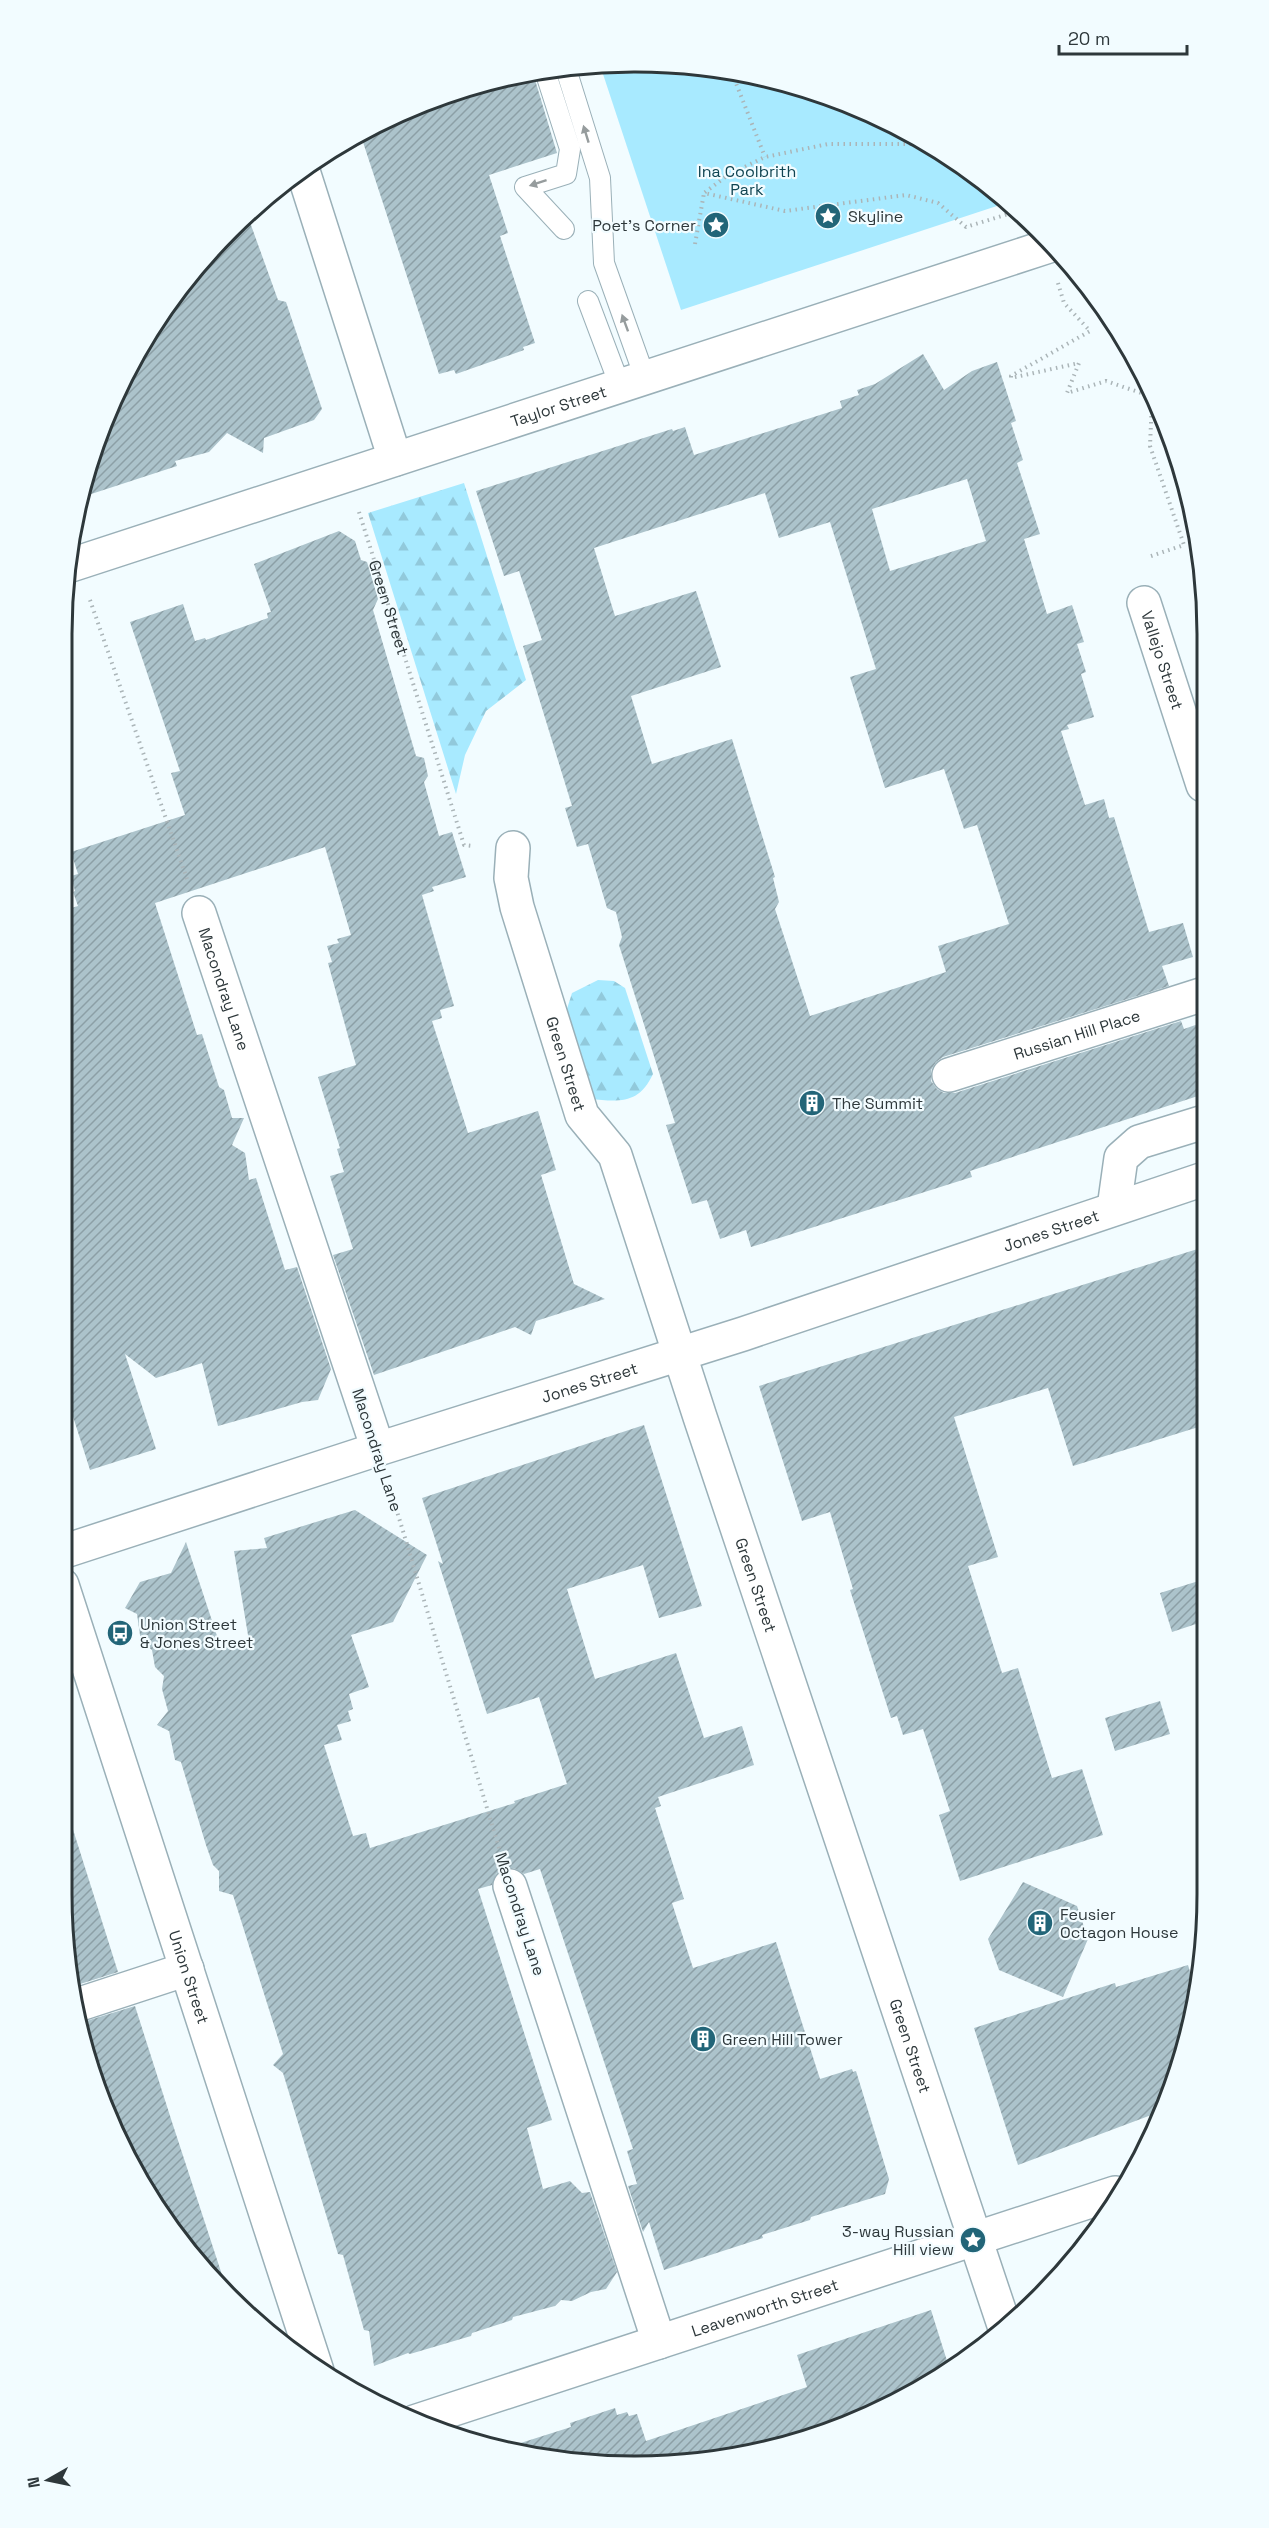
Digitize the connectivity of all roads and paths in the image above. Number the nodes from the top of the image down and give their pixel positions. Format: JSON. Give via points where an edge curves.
{"nodes":[{"id":1,"x":568,"y":76,"type":"edge"},
{"id":2,"x":548,"y":79,"type":"edge"},
{"id":3,"x":735,"y":82,"type":"edge"},
{"id":4,"x":910,"y":144,"type":"edge"},
{"id":5,"x":765,"y":157,"type":"junction"},
{"id":6,"x":305,"y":179,"type":"edge"},
{"id":7,"x":704,"y":193,"type":"junction"},
{"id":8,"x":1007,"y":214,"type":"edge"},
{"id":9,"x":564,"y":229,"type":"dead end"},
{"id":10,"x":695,"y":244,"type":"dead end"},
{"id":11,"x":1042,"y":248,"type":"edge"},
{"id":12,"x":588,"y":301,"type":"dead end"},
{"id":13,"x":1064,"y":303,"type":"dead end"},
{"id":14,"x":632,"y":382,"type":"junction"},
{"id":15,"x":1143,"y":395,"type":"edge"},
{"id":16,"x":1151,"y":412,"type":"edge"},
{"id":17,"x":395,"y":459,"type":"junction"},
{"id":18,"x":358,"y":508,"type":"dead end"},
{"id":19,"x":1151,"y":556,"type":"dead end"},
{"id":20,"x":77,"y":564,"type":"edge"},
{"id":21,"x":76,"y":573,"type":"edge"},
{"id":22,"x":1144,"y":603,"type":"dead end"},
{"id":23,"x":1197,"y":766,"type":"edge"},
{"id":24,"x":464,"y":845,"type":"dead end"},
{"id":25,"x":513,"y":848,"type":"dead end"},
{"id":26,"x":199,"y":914,"type":"joint"},
{"id":27,"x":1197,"y":995,"type":"edge"},
{"id":28,"x":950,"y":1075,"type":"dead end"},
{"id":29,"x":1197,"y":1124,"type":"edge"},
{"id":30,"x":1197,"y":1181,"type":"edge"},
{"id":31,"x":1114,"y":1208,"type":"junction"},
{"id":32,"x":680,"y":1355,"type":"junction"},
{"id":33,"x":378,"y":1449,"type":"junction"},
{"id":34,"x":72,"y":1548,"type":"edge"},
{"id":35,"x":72,"y":1616,"type":"edge"},
{"id":36,"x":510,"y":1886,"type":"joint"},
{"id":37,"x":187,"y":1969,"type":"junction"},
{"id":38,"x":83,"y":2003,"type":"edge"},
{"id":39,"x":1109,"y":2195,"type":"edge"},
{"id":40,"x":975,"y":2239,"type":"junction"},
{"id":41,"x":1002,"y":2319,"type":"edge"},
{"id":42,"x":659,"y":2342,"type":"junction"},
{"id":43,"x":311,"y":2354,"type":"edge"},
{"id":44,"x":430,"y":2417,"type":"edge"}],
"edges":[{"from":14,"to":1,"type":"lane","one_way":true,"via":[[604,263],[600,178]]},
{"from":2,"to":9,"type":"lane","one_way":true,"via":[[570,149],[566,174],[525,188]]},
{"from":3,"to":5,"type":"path"},
{"from":4,"to":5,"type":"path","via":[[828,144]]},
{"from":5,"to":7,"type":"path","via":[[728,175]]},
{"from":6,"to":17,"type":"street"},
{"from":7,"to":8,"type":"path","via":[[785,211],[906,195],[938,203],[966,227]]},
{"from":7,"to":10,"type":"path"},
{"from":11,"to":14,"type":"street","name":"Taylor Street"},
{"from":12,"to":14,"type":"lane"},
{"from":13,"to":15,"type":"path","via":[[1089,331],[1011,378],[1079,363],[1067,393],[1106,381]]},
{"from":14,"to":17,"type":"street","name":"Taylor Street"},
{"from":16,"to":19,"type":"path","via":[[1150,446],[1184,545]]},
{"from":17,"to":20,"type":"street","name":"Taylor Street"},
{"from":18,"to":24,"type":"path","name":"Green Street"},
{"from":21,"to":26,"type":"path","name":"Macondray Lane"},
{"from":22,"to":23,"type":"street","name":"Vallejo Street"},
{"from":25,"to":32,"type":"street","name":"Green Street","via":[[511,878],[517,908],[582,1115],[615,1155]]},
{"from":26,"to":33,"type":"street","name":"Macondray Lane"},
{"from":27,"to":28,"type":"street","name":"Russian Hill Place"},
{"from":29,"to":31,"type":"street","name":"Jones Street","via":[[1139,1142],[1121,1158]]},
{"from":30,"to":31,"type":"street","name":"Jones Street"},
{"from":31,"to":32,"type":"street","name":"Jones Street"},
{"from":32,"to":33,"type":"street","name":"Jones Street"},
{"from":32,"to":40,"type":"street","name":"Green Street"},
{"from":33,"to":34,"type":"street","name":"Jones Street"},
{"from":33,"to":36,"type":"path","name":"Macondray Lane"},
{"from":35,"to":37,"type":"street","name":"Union Street"},
{"from":36,"to":42,"type":"street","name":"Macondray Lane"},
{"from":37,"to":38,"type":"street"},
{"from":37,"to":43,"type":"street","name":"Union Street"},
{"from":39,"to":40,"type":"street","name":"Leavenworth Street"},
{"from":40,"to":41,"type":"street","name":"Green Street"},
{"from":40,"to":42,"type":"street","name":"Leavenworth Street"},
{"from":42,"to":44,"type":"street","name":"Leavenworth Street"}]}
